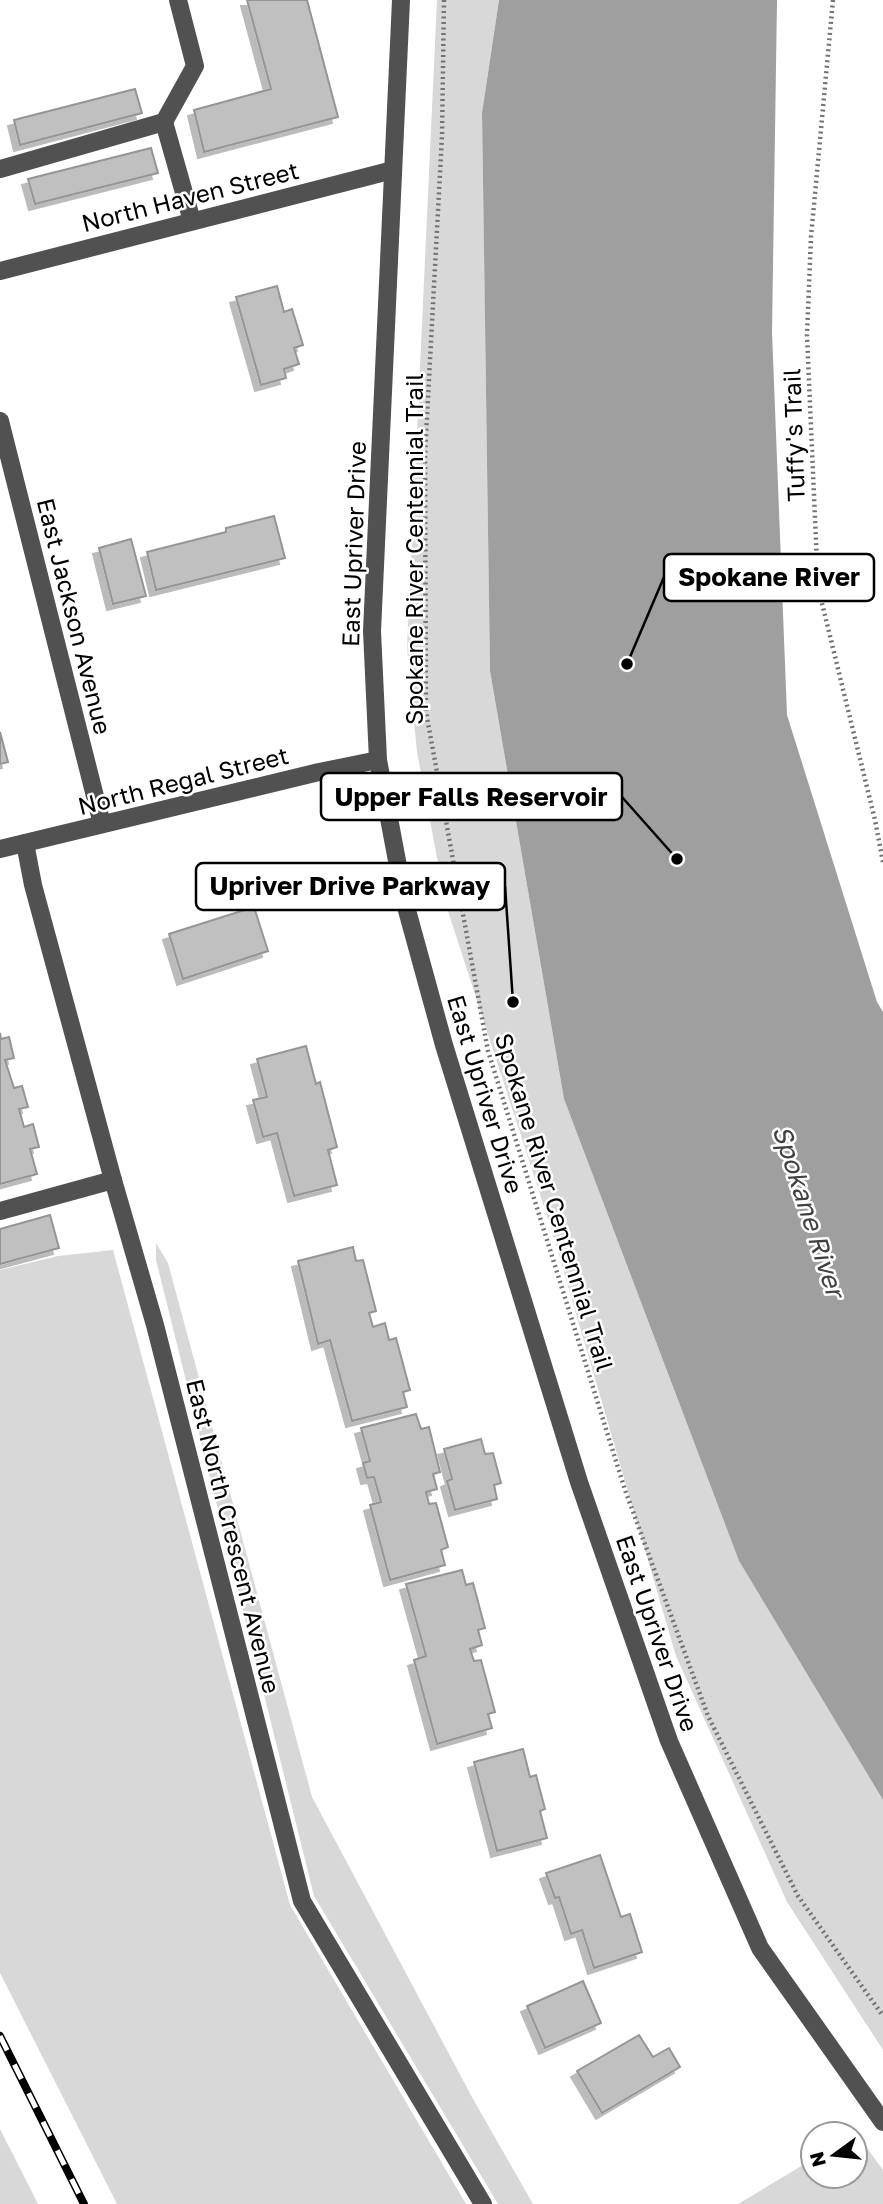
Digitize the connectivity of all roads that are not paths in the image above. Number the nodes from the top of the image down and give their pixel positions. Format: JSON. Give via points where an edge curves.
{"nodes":[{"id":1,"x":178,"y":0,"type":"edge"},
{"id":2,"x":401,"y":0,"type":"edge"},
{"id":3,"x":164,"y":122,"type":"junction"},
{"id":4,"x":0,"y":169,"type":"edge"},
{"id":5,"x":393,"y":170,"type":"junction"},
{"id":6,"x":192,"y":221,"type":"junction"},
{"id":7,"x":0,"y":271,"type":"edge"},
{"id":8,"x":0,"y":421,"type":"edge"},
{"id":9,"x":378,"y":760,"type":"junction"},
{"id":10,"x":102,"y":824,"type":"junction"},
{"id":11,"x":25,"y":843,"type":"junction"},
{"id":12,"x":0,"y":849,"type":"edge"},
{"id":13,"x":113,"y":1180,"type":"junction"},
{"id":14,"x":0,"y":1211,"type":"edge"},
{"id":15,"x":883,"y":2122,"type":"edge"},
{"id":16,"x":483,"y":2204,"type":"edge"}],
"edges":[{"from":1,"to":3,"type":"street","via":[[195,66]]},
{"from":2,"to":5,"type":"street","name":"East Upriver Drive"},
{"from":3,"to":4,"type":"street"},
{"from":3,"to":6,"type":"street"},
{"from":5,"to":6,"type":"street","name":"North Haven Street"},
{"from":5,"to":9,"type":"street","name":"East Upriver Drive","via":[[372,631]]},
{"from":6,"to":7,"type":"street","name":"North Haven Street"},
{"from":8,"to":10,"type":"street","name":"East Jackson Avenue"},
{"from":9,"to":10,"type":"street","name":"North Regal Street"},
{"from":9,"to":15,"type":"street","name":"East Upriver Drive","via":[[405,903],[444,1045],[579,1482],[669,1741],[760,1948]]},
{"from":10,"to":11,"type":"street","name":"North Regal Street"},
{"from":11,"to":12,"type":"street","name":"North Regal Street"},
{"from":11,"to":13,"type":"street","name":"East North Crescent Avenue"},
{"from":13,"to":14,"type":"street"},
{"from":13,"to":16,"type":"street","name":"East North Crescent Avenue","via":[[155,1325],[302,1901]]}]}
